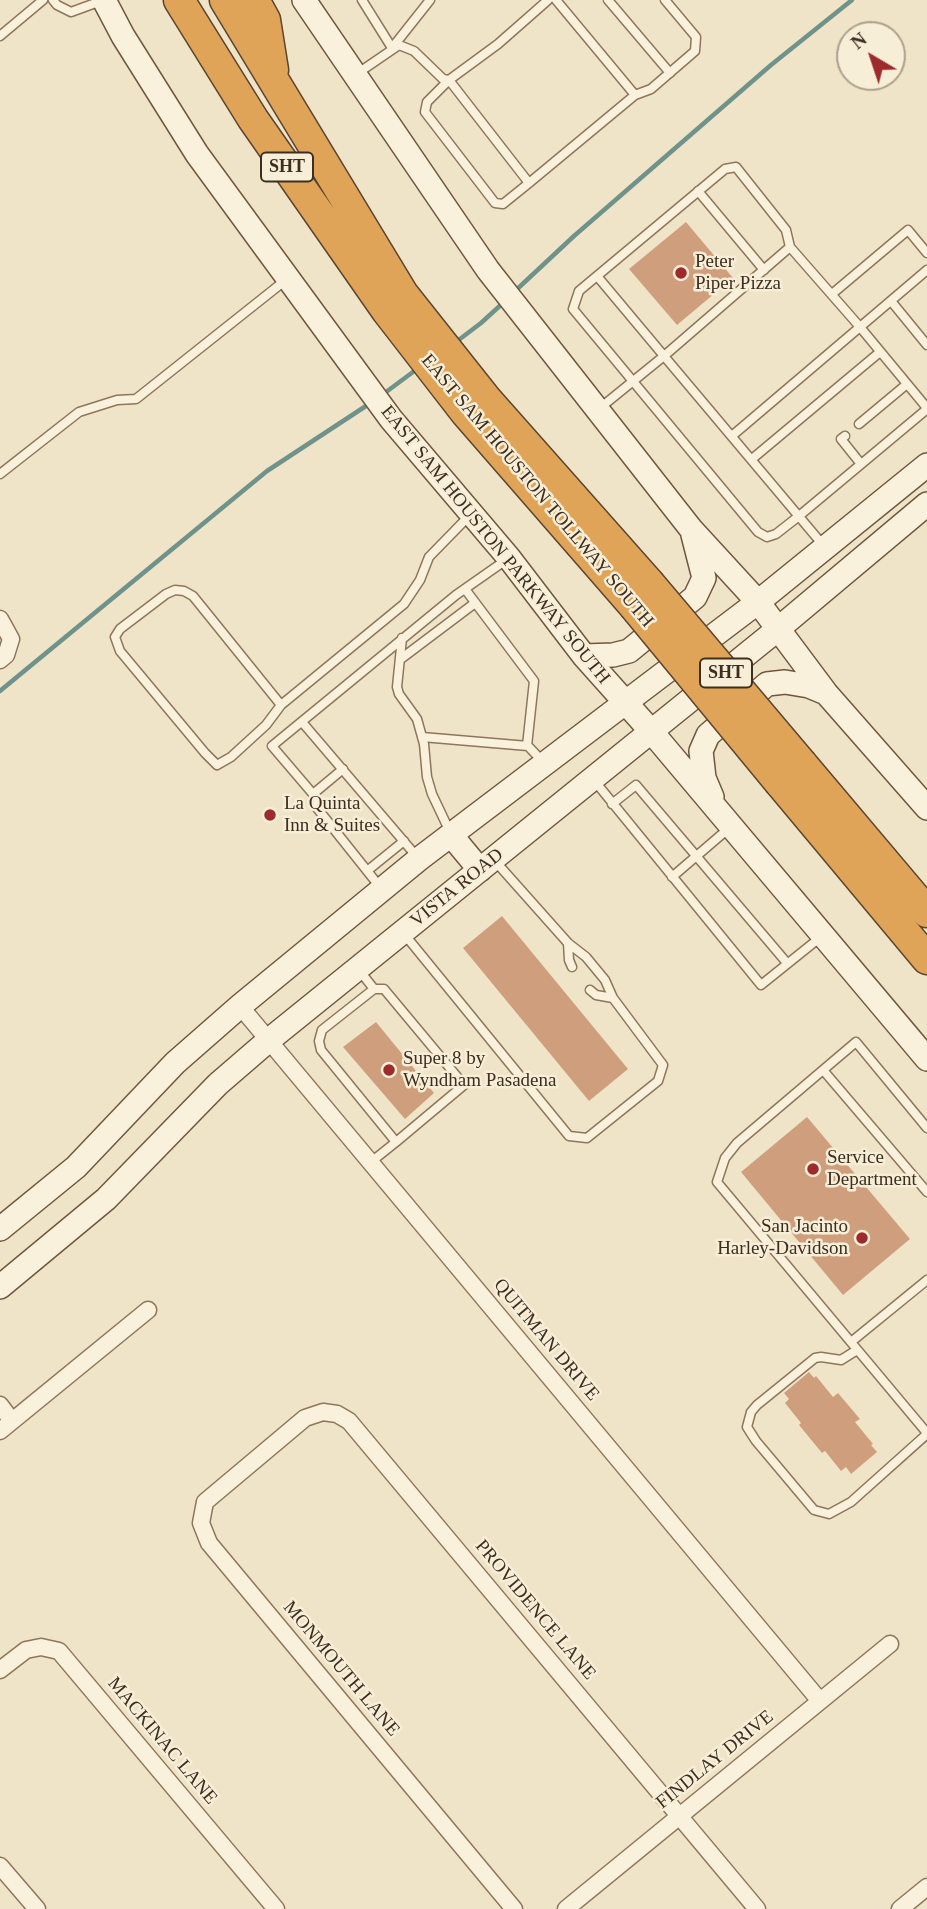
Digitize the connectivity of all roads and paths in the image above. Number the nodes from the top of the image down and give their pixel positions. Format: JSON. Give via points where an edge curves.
{"nodes":[{"id":1,"x":43,"y":0,"type":"edge"},
{"id":2,"x":53,"y":0,"type":"edge"},
{"id":3,"x":104,"y":0,"type":"edge"},
{"id":4,"x":225,"y":0,"type":"edge"},
{"id":5,"x":254,"y":0,"type":"edge"},
{"id":6,"x":304,"y":0,"type":"edge"},
{"id":7,"x":362,"y":0,"type":"edge"},
{"id":8,"x":430,"y":0,"type":"edge"},
{"id":9,"x":548,"y":0,"type":"edge"},
{"id":10,"x":556,"y":0,"type":"edge"},
{"id":11,"x":608,"y":0,"type":"edge"},
{"id":12,"x":665,"y":0,"type":"edge"},
{"id":13,"x":183,"y":6,"type":"edge"},
{"id":14,"x":0,"y":36,"type":"edge"},
{"id":15,"x":392,"y":48,"type":"junction"},
{"id":16,"x":670,"y":73,"type":"junction"},
{"id":17,"x":356,"y":75,"type":"junction"},
{"id":18,"x":449,"y":80,"type":"junction"},
{"id":19,"x":276,"y":87,"type":"junction"},
{"id":20,"x":635,"y":95,"type":"junction"},
{"id":21,"x":529,"y":183,"type":"junction"},
{"id":22,"x":698,"y":191,"type":"junction"},
{"id":23,"x":790,"y":247,"type":"junction"},
{"id":24,"x":927,"y":253,"type":"edge"},
{"id":25,"x":764,"y":270,"type":"junction"},
{"id":26,"x":927,"y":271,"type":"edge"},
{"id":27,"x":597,"y":276,"type":"junction"},
{"id":28,"x":287,"y":279,"type":"junction"},
{"id":29,"x":832,"y":294,"type":"junction"},
{"id":30,"x":395,"y":302,"type":"junction"},
{"id":31,"x":891,"y":302,"type":"junction"},
{"id":32,"x":860,"y":327,"type":"junction"},
{"id":33,"x":927,"y":345,"type":"edge"},
{"id":34,"x":880,"y":352,"type":"junction"},
{"id":35,"x":664,"y":356,"type":"junction"},
{"id":36,"x":633,"y":381,"type":"junction"},
{"id":37,"x":907,"y":384,"type":"junction"},
{"id":38,"x":927,"y":409,"type":"edge"},
{"id":39,"x":598,"y":410,"type":"junction"},
{"id":40,"x":859,"y":424,"type":"dead end"},
{"id":41,"x":733,"y":435,"type":"junction"},
{"id":42,"x":845,"y":436,"type":"dead end"},
{"id":43,"x":752,"y":459,"type":"junction"},
{"id":44,"x":861,"y":464,"type":"junction"},
{"id":45,"x":927,"y":465,"type":"edge"},
{"id":46,"x":0,"y":474,"type":"edge"},
{"id":47,"x":927,"y":504,"type":"edge"},
{"id":48,"x":471,"y":514,"type":"junction"},
{"id":49,"x":799,"y":516,"type":"junction"},
{"id":50,"x":691,"y":529,"type":"junction"},
{"id":51,"x":825,"y":547,"type":"junction"},
{"id":52,"x":509,"y":558,"type":"junction"},
{"id":53,"x":465,"y":589,"type":"junction"},
{"id":54,"x":758,"y":602,"type":"junction"},
{"id":55,"x":475,"y":603,"type":"junction"},
{"id":56,"x":0,"y":619,"type":"edge"},
{"id":57,"x":778,"y":629,"type":"junction"},
{"id":58,"x":402,"y":638,"type":"junction"},
{"id":59,"x":584,"y":656,"type":"junction"},
{"id":60,"x":401,"y":658,"type":"junction"},
{"id":61,"x":0,"y":660,"type":"edge"},
{"id":62,"x":826,"y":693,"type":"junction"},
{"id":63,"x":624,"y":702,"type":"junction"},
{"id":64,"x":281,"y":705,"type":"junction"},
{"id":65,"x":302,"y":722,"type":"junction"},
{"id":66,"x":651,"y":731,"type":"junction"},
{"id":67,"x":422,"y":737,"type":"junction"},
{"id":68,"x":527,"y":746,"type":"junction"},
{"id":69,"x":545,"y":765,"type":"junction"},
{"id":70,"x":343,"y":769,"type":"junction"},
{"id":71,"x":791,"y":774,"type":"junction"},
{"id":72,"x":591,"y":778,"type":"junction"},
{"id":73,"x":313,"y":794,"type":"junction"},
{"id":74,"x":612,"y":804,"type":"junction"},
{"id":75,"x":927,"y":808,"type":"edge"},
{"id":76,"x":724,"y":819,"type":"junction"},
{"id":77,"x":452,"y":835,"type":"junction"},
{"id":78,"x":404,"y":841,"type":"junction"},
{"id":79,"x":696,"y":856,"type":"junction"},
{"id":80,"x":419,"y":859,"type":"junction"},
{"id":81,"x":487,"y":864,"type":"junction"},
{"id":82,"x":367,"y":871,"type":"junction"},
{"id":83,"x":672,"y":877,"type":"junction"},
{"id":84,"x":382,"y":890,"type":"junction"},
{"id":85,"x":927,"y":912,"type":"edge"},
{"id":86,"x":403,"y":932,"type":"junction"},
{"id":87,"x":822,"y":936,"type":"junction"},
{"id":88,"x":568,"y":943,"type":"junction"},
{"id":89,"x":927,"y":959,"type":"edge"},
{"id":90,"x":787,"y":963,"type":"junction"},
{"id":91,"x":572,"y":967,"type":"dead end"},
{"id":92,"x":358,"y":968,"type":"junction"},
{"id":93,"x":374,"y":989,"type":"junction"},
{"id":94,"x":590,"y":990,"type":"dead end"},
{"id":95,"x":613,"y":998,"type":"junction"},
{"id":96,"x":240,"y":1006,"type":"junction"},
{"id":97,"x":269,"y":1040,"type":"junction"},
{"id":98,"x":927,"y":1059,"type":"edge"},
{"id":99,"x":823,"y":1070,"type":"junction"},
{"id":100,"x":927,"y":1128,"type":"edge"},
{"id":101,"x":396,"y":1142,"type":"junction"},
{"id":102,"x":371,"y":1162,"type":"junction"},
{"id":103,"x":927,"y":1192,"type":"edge"},
{"id":104,"x":0,"y":1229,"type":"edge"},
{"id":105,"x":927,"y":1280,"type":"edge"},
{"id":106,"x":0,"y":1287,"type":"edge"},
{"id":107,"x":148,"y":1310,"type":"dead end"},
{"id":108,"x":851,"y":1342,"type":"junction"},
{"id":109,"x":857,"y":1350,"type":"junction"},
{"id":110,"x":0,"y":1405,"type":"edge"},
{"id":111,"x":6,"y":1426,"type":"edge"},
{"id":112,"x":927,"y":1433,"type":"edge"},
{"id":113,"x":259,"y":1456,"type":"joint"},
{"id":114,"x":890,"y":1644,"type":"dead end"},
{"id":115,"x":0,"y":1670,"type":"edge"},
{"id":116,"x":820,"y":1701,"type":"junction"},
{"id":117,"x":680,"y":1816,"type":"junction"},
{"id":118,"x":0,"y":1866,"type":"edge"},
{"id":119,"x":927,"y":1887,"type":"edge"},
{"id":120,"x":37,"y":1909,"type":"edge"},
{"id":121,"x":276,"y":1909,"type":"edge"},
{"id":122,"x":514,"y":1909,"type":"edge"},
{"id":123,"x":566,"y":1909,"type":"edge"},
{"id":124,"x":757,"y":1909,"type":"edge"},
{"id":125,"x":900,"y":1909,"type":"edge"}],
"edges":[{"from":1,"to":14,"type":"lane"},
{"from":2,"to":3,"type":"lane","via":[[71,12]]},
{"from":3,"to":28,"type":"main road","name":"EAST SAM HOUSTON PARKWAY SOUTH","via":[[197,154]]},
{"from":4,"to":19,"type":"highway","name":"EAST SAM HOUSTON TOLLWAY SOUTH","number":"SHT"},
{"from":5,"to":19,"type":"highway","via":[[265,20]]},
{"from":6,"to":17,"type":"main road"},
{"from":7,"to":15,"type":"lane"},
{"from":8,"to":15,"type":"lane"},
{"from":9,"to":18,"type":"lane"},
{"from":10,"to":20,"type":"lane"},
{"from":11,"to":16,"type":"lane"},
{"from":12,"to":16,"type":"lane","via":[[696,37],[695,51]]},
{"from":13,"to":30,"type":"highway","name":"EAST SAM HOUSTON TOLLWAY SOUTH","number":"SHT","via":[[253,118]]},
{"from":15,"to":17,"type":"lane"},
{"from":15,"to":18,"type":"lane","via":[[399,45],[414,51]]},
{"from":16,"to":20,"type":"lane"},
{"from":17,"to":39,"type":"main road","via":[[488,270]]},
{"from":18,"to":21,"type":"lane"},
{"from":18,"to":21,"type":"lane","via":[[426,102],[425,112],[495,203],[503,204]]},
{"from":19,"to":30,"type":"highway","name":"EAST SAM HOUSTON TOLLWAY SOUTH","number":"SHT","via":[[308,133]]},
{"from":20,"to":21,"type":"lane"},
{"from":22,"to":23,"type":"lane","via":[[725,169],[736,167],[786,230]]},
{"from":22,"to":25,"type":"lane"},
{"from":22,"to":27,"type":"lane"},
{"from":23,"to":25,"type":"lane"},
{"from":23,"to":29,"type":"lane"},
{"from":24,"to":29,"type":"lane","via":[[908,230]]},
{"from":25,"to":35,"type":"lane"},
{"from":26,"to":31,"type":"lane"},
{"from":27,"to":35,"type":"lane"},
{"from":27,"to":36,"type":"lane","via":[[579,292],[573,309]]},
{"from":28,"to":46,"type":"lane","via":[[136,398],[79,412]]},
{"from":28,"to":48,"type":"main road","name":"EAST SAM HOUSTON PARKWAY SOUTH","via":[[391,419]]},
{"from":29,"to":32,"type":"lane"},
{"from":30,"to":71,"type":"highway","name":"EAST SAM HOUSTON TOLLWAY SOUTH","number":"SHT","bridge":true,"via":[[476,407],[642,594]]},
{"from":31,"to":32,"type":"lane"},
{"from":31,"to":33,"type":"lane"},
{"from":32,"to":34,"type":"lane"},
{"from":32,"to":41,"type":"lane"},
{"from":34,"to":37,"type":"lane"},
{"from":34,"to":43,"type":"lane"},
{"from":35,"to":36,"type":"lane"},
{"from":35,"to":41,"type":"lane"},
{"from":36,"to":39,"type":"lane"},
{"from":36,"to":49,"type":"lane","via":[[758,532],[767,537],[776,534]]},
{"from":37,"to":38,"type":"lane"},
{"from":37,"to":40,"type":"lane"},
{"from":38,"to":44,"type":"lane"},
{"from":39,"to":50,"type":"main road"},
{"from":41,"to":43,"type":"lane"},
{"from":42,"to":44,"type":"lane","via":[[841,439]]},
{"from":43,"to":49,"type":"lane"},
{"from":44,"to":49,"type":"lane"},
{"from":45,"to":51,"type":"main road"},
{"from":47,"to":57,"type":"main road","name":"VISTA ROAD"},
{"from":48,"to":52,"type":"main road","name":"EAST SAM HOUSTON PARKWAY SOUTH"},
{"from":48,"to":64,"type":"lane","via":[[429,556],[404,604]]},
{"from":49,"to":51,"type":"lane"},
{"from":50,"to":54,"type":"main road"},
{"from":50,"to":59,"type":"main road","via":[[704,578],[695,597],[629,650]]},
{"from":51,"to":54,"type":"main road"},
{"from":52,"to":53,"type":"lane"},
{"from":52,"to":59,"type":"main road","name":"EAST SAM HOUSTON PARKWAY SOUTH"},
{"from":53,"to":55,"type":"lane"},
{"from":53,"to":58,"type":"lane"},
{"from":54,"to":57,"type":"main road"},
{"from":54,"to":63,"type":"main road"},
{"from":55,"to":60,"type":"lane"},
{"from":55,"to":68,"type":"lane","via":[[534,681]]},
{"from":56,"to":61,"type":"street","via":[[11,639]]},
{"from":57,"to":62,"type":"main road"},
{"from":57,"to":66,"type":"main road","name":"VISTA ROAD"},
{"from":58,"to":60,"type":"lane"},
{"from":58,"to":65,"type":"lane"},
{"from":59,"to":63,"type":"main road","name":"EAST SAM HOUSTON PARKWAY SOUTH"},
{"from":60,"to":67,"type":"lane","via":[[397,687],[417,719]]},
{"from":62,"to":75,"type":"main road"},
{"from":62,"to":76,"type":"main road","via":[[785,682],[767,684],[708,736],[701,751],[704,778]]},
{"from":63,"to":66,"type":"main road","name":"EAST SAM HOUSTON PARKWAY SOUTH"},
{"from":63,"to":69,"type":"main road"},
{"from":64,"to":64,"type":"lane","via":[[193,596],[184,591],[166,594],[120,629],[115,638],[120,651],[217,765],[266,725]]},
{"from":65,"to":70,"type":"lane"},
{"from":65,"to":73,"type":"lane","via":[[272,746]]},
{"from":66,"to":72,"type":"main road","name":"VISTA ROAD"},
{"from":66,"to":76,"type":"main road","name":"EAST SAM HOUSTON PARKWAY SOUTH"},
{"from":67,"to":68,"type":"lane"},
{"from":67,"to":77,"type":"lane","via":[[432,794]]},
{"from":68,"to":69,"type":"lane"},
{"from":69,"to":77,"type":"main road"},
{"from":70,"to":73,"type":"lane"},
{"from":70,"to":78,"type":"lane"},
{"from":71,"to":85,"type":"highway","name":"EAST SAM HOUSTON TOLLWAY SOUTH","number":"SHT"},
{"from":71,"to":89,"type":"highway","name":"EAST SAM HOUSTON TOLLWAY SOUTH","number":"SHT"},
{"from":72,"to":74,"type":"lane"},
{"from":72,"to":81,"type":"main road","name":"VISTA ROAD"},
{"from":73,"to":82,"type":"lane","via":[[317,808]]},
{"from":74,"to":79,"type":"lane","via":[[636,785]]},
{"from":74,"to":83,"type":"lane"},
{"from":76,"to":79,"type":"lane"},
{"from":76,"to":87,"type":"main road","name":"EAST SAM HOUSTON PARKWAY SOUTH"},
{"from":77,"to":80,"type":"main road"},
{"from":77,"to":81,"type":"main road"},
{"from":78,"to":80,"type":"lane"},
{"from":78,"to":82,"type":"lane"},
{"from":79,"to":83,"type":"lane"},
{"from":79,"to":90,"type":"lane"},
{"from":80,"to":84,"type":"main road"},
{"from":81,"to":86,"type":"main road","name":"VISTA ROAD"},
{"from":81,"to":88,"type":"lane"},
{"from":82,"to":84,"type":"lane"},
{"from":83,"to":90,"type":"lane","via":[[761,985]]},
{"from":84,"to":96,"type":"main road"},
{"from":86,"to":92,"type":"main road","name":"VISTA ROAD"},
{"from":86,"to":95,"type":"lane","via":[[569,1136],[587,1138],[658,1081],[663,1065]]},
{"from":87,"to":90,"type":"lane"},
{"from":87,"to":98,"type":"main road","name":"EAST SAM HOUSTON PARKWAY SOUTH"},
{"from":88,"to":91,"type":"lane"},
{"from":88,"to":95,"type":"lane","via":[[605,980]]},
{"from":92,"to":93,"type":"lane"},
{"from":92,"to":97,"type":"main road","name":"VISTA ROAD"},
{"from":93,"to":101,"type":"lane","via":[[322,1030],[319,1041],[321,1050]]},
{"from":93,"to":101,"type":"lane","via":[[384,989],[464,1085]]},
{"from":94,"to":95,"type":"lane"},
{"from":96,"to":97,"type":"street","name":"QUITMAN DRIVE"},
{"from":96,"to":104,"type":"main road","via":[[175,1063],[76,1167]]},
{"from":97,"to":102,"type":"street","name":"QUITMAN DRIVE"},
{"from":97,"to":106,"type":"main road","name":"VISTA ROAD","via":[[218,1084],[106,1199]]},
{"from":99,"to":100,"type":"lane","via":[[856,1042]]},
{"from":99,"to":103,"type":"lane"},
{"from":99,"to":108,"type":"lane","via":[[737,1143],[725,1158],[717,1182]]},
{"from":101,"to":102,"type":"lane"},
{"from":102,"to":116,"type":"street","name":"QUITMAN DRIVE"},
{"from":105,"to":108,"type":"lane"},
{"from":107,"to":111,"type":"street"},
{"from":108,"to":109,"type":"lane"},
{"from":109,"to":112,"type":"lane"},
{"from":109,"to":112,"type":"lane","via":[[841,1360],[815,1358],[757,1405],[747,1427],[755,1441],[814,1510],[829,1514],[851,1502]]},
{"from":110,"to":111,"type":"street"},
{"from":113,"to":117,"type":"street","name":"PROVIDENCE LANE","via":[[305,1418],[323,1412],[349,1420]]},
{"from":113,"to":122,"type":"street","name":"MONMOUTH LANE","via":[[205,1503],[201,1523],[209,1543]]},
{"from":114,"to":116,"type":"street","name":"FINDLAY DRIVE"},
{"from":115,"to":121,"type":"street","name":"MACKINAC LANE","via":[[26,1650],[59,1651]]},
{"from":116,"to":117,"type":"street","name":"FINDLAY DRIVE"},
{"from":117,"to":123,"type":"street","name":"FINDLAY DRIVE"},
{"from":117,"to":124,"type":"street","name":"PROVIDENCE LANE"},
{"from":118,"to":120,"type":"street"},
{"from":119,"to":125,"type":"street"}]}
